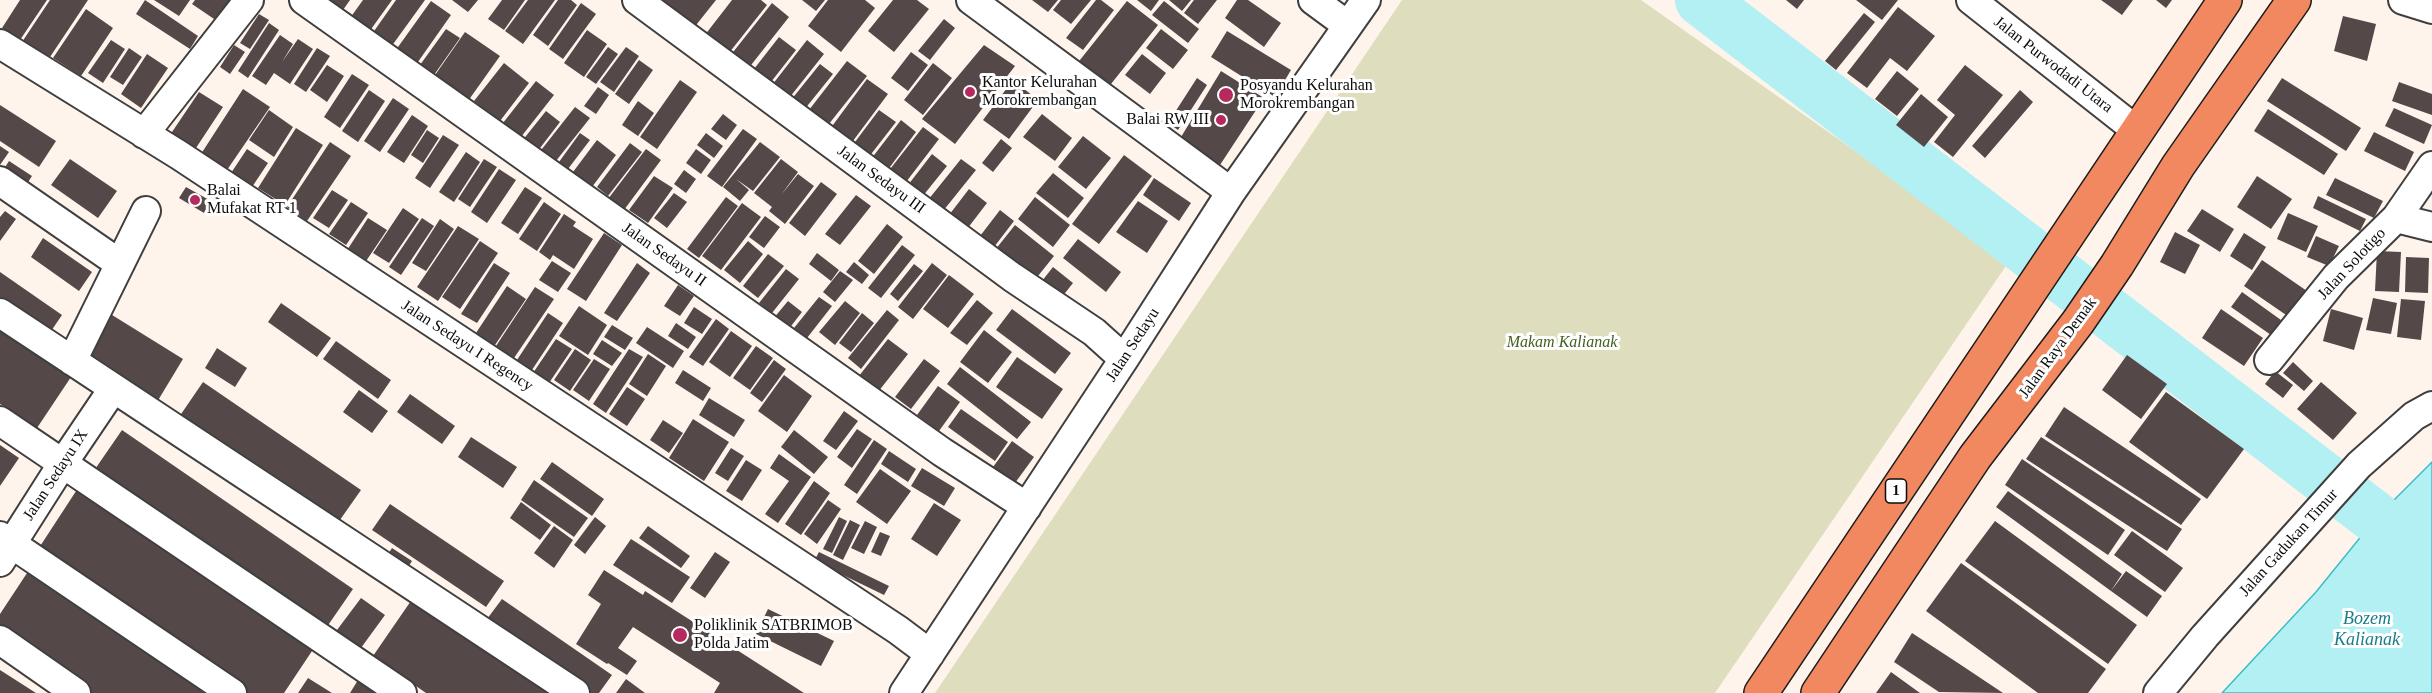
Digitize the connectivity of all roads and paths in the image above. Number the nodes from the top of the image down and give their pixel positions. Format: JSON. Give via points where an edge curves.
{"nodes":[{"id":1,"x":249,"y":0,"type":"edge"},
{"id":2,"x":304,"y":0,"type":"edge"},
{"id":3,"x":637,"y":0,"type":"edge"},
{"id":4,"x":971,"y":0,"type":"edge"},
{"id":5,"x":1313,"y":0,"type":"edge"},
{"id":6,"x":1366,"y":0,"type":"edge"},
{"id":7,"x":1971,"y":0,"type":"edge"},
{"id":8,"x":2225,"y":0,"type":"edge"},
{"id":9,"x":2294,"y":0,"type":"edge"},
{"id":10,"x":2403,"y":0,"type":"edge"},
{"id":11,"x":2432,"y":9,"type":"edge"},
{"id":12,"x":1347,"y":26,"type":"junction"},
{"id":13,"x":0,"y":44,"type":"edge"},
{"id":14,"x":2136,"y":130,"type":"junction"},
{"id":15,"x":144,"y":134,"type":"junction"},
{"id":16,"x":2432,"y":166,"type":"edge"},
{"id":17,"x":0,"y":181,"type":"edge"},
{"id":18,"x":1231,"y":192,"type":"junction"},
{"id":19,"x":146,"y":211,"type":"dead end"},
{"id":20,"x":2396,"y":218,"type":"junction"},
{"id":21,"x":2432,"y":227,"type":"edge"},
{"id":22,"x":120,"y":264,"type":"junction"},
{"id":23,"x":0,"y":312,"type":"edge"},
{"id":24,"x":1124,"y":359,"type":"junction"},
{"id":25,"x":2269,"y":360,"type":"dead end"},
{"id":26,"x":72,"y":361,"type":"junction"},
{"id":27,"x":114,"y":389,"type":"junction"},
{"id":28,"x":2432,"y":406,"type":"edge"},
{"id":29,"x":0,"y":420,"type":"edge"},
{"id":30,"x":1919,"y":455,"type":"junction"},
{"id":31,"x":63,"y":463,"type":"junction"},
{"id":32,"x":1959,"y":482,"type":"junction"},
{"id":33,"x":1896,"y":491,"type":"junction"},
{"id":34,"x":1027,"y":507,"type":"junction"},
{"id":35,"x":1935,"y":518,"type":"junction"},
{"id":36,"x":4,"y":547,"type":"edge"},
{"id":37,"x":0,"y":640,"type":"edge"},
{"id":38,"x":930,"y":654,"type":"junction"},
{"id":39,"x":76,"y":693,"type":"edge"},
{"id":40,"x":232,"y":693,"type":"edge"},
{"id":41,"x":402,"y":693,"type":"edge"},
{"id":42,"x":575,"y":693,"type":"edge"},
{"id":43,"x":904,"y":693,"type":"edge"},
{"id":44,"x":1761,"y":693,"type":"edge"},
{"id":45,"x":1818,"y":693,"type":"edge"},
{"id":46,"x":2158,"y":693,"type":"edge"}],
"edges":[{"from":1,"to":15,"type":"street"},
{"from":2,"to":34,"type":"street","name":"Jalan Sedayu II","via":[[942,452]]},
{"from":3,"to":24,"type":"street","name":"Jalan Sedayu III","via":[[1094,332]]},
{"from":4,"to":18,"type":"street"},
{"from":5,"to":12,"type":"street"},
{"from":6,"to":12,"type":"street","name":"Jalan Sedayu"},
{"from":7,"to":14,"type":"street","name":"Jalan Purwodadi Utara"},
{"from":8,"to":14,"type":"highway","number":"1"},
{"from":9,"to":32,"type":"highway","name":"Jalan Raya Demak","via":[[2178,166],[2078,322]]},
{"from":10,"to":11,"type":"street"},
{"from":12,"to":18,"type":"street","name":"Jalan Sedayu"},
{"from":13,"to":15,"type":"street","name":"Jalan Sedayu I Regency"},
{"from":14,"to":30,"type":"highway","number":"1"},
{"from":15,"to":38,"type":"street","name":"Jalan Sedayu I Regency"},
{"from":16,"to":20,"type":"street","name":"Jalan Solotigo"},
{"from":17,"to":22,"type":"street"},
{"from":18,"to":24,"type":"street","name":"Jalan Sedayu"},
{"from":19,"to":22,"type":"street"},
{"from":20,"to":21,"type":"street"},
{"from":20,"to":25,"type":"street","name":"Jalan Solotigo","via":[[2336,277]]},
{"from":22,"to":26,"type":"street"},
{"from":23,"to":26,"type":"street"},
{"from":24,"to":34,"type":"street","name":"Jalan Sedayu"},
{"from":26,"to":27,"type":"street"},
{"from":27,"to":31,"type":"street","name":"Jalan Sedayu IX"},
{"from":27,"to":42,"type":"street"},
{"from":28,"to":46,"type":"street","name":"Jalan Gadukan Timur","via":[[2414,416],[2359,465]]},
{"from":29,"to":31,"type":"street"},
{"from":30,"to":32,"type":"highway","via":[[1933,477]]},
{"from":30,"to":33,"type":"highway","number":"1"},
{"from":31,"to":36,"type":"street","name":"Jalan Sedayu IX"},
{"from":31,"to":41,"type":"street"},
{"from":32,"to":35,"type":"highway","name":"Jalan Raya Demak"},
{"from":33,"to":35,"type":"highway","via":[[1922,496],[1931,505]]},
{"from":33,"to":44,"type":"highway","number":"1"},
{"from":34,"to":38,"type":"street","name":"Jalan Sedayu"},
{"from":35,"to":45,"type":"highway","name":"Jalan Raya Demak"},
{"from":36,"to":40,"type":"street"},
{"from":37,"to":39,"type":"street"},
{"from":38,"to":43,"type":"street","name":"Jalan Sedayu"}]}
